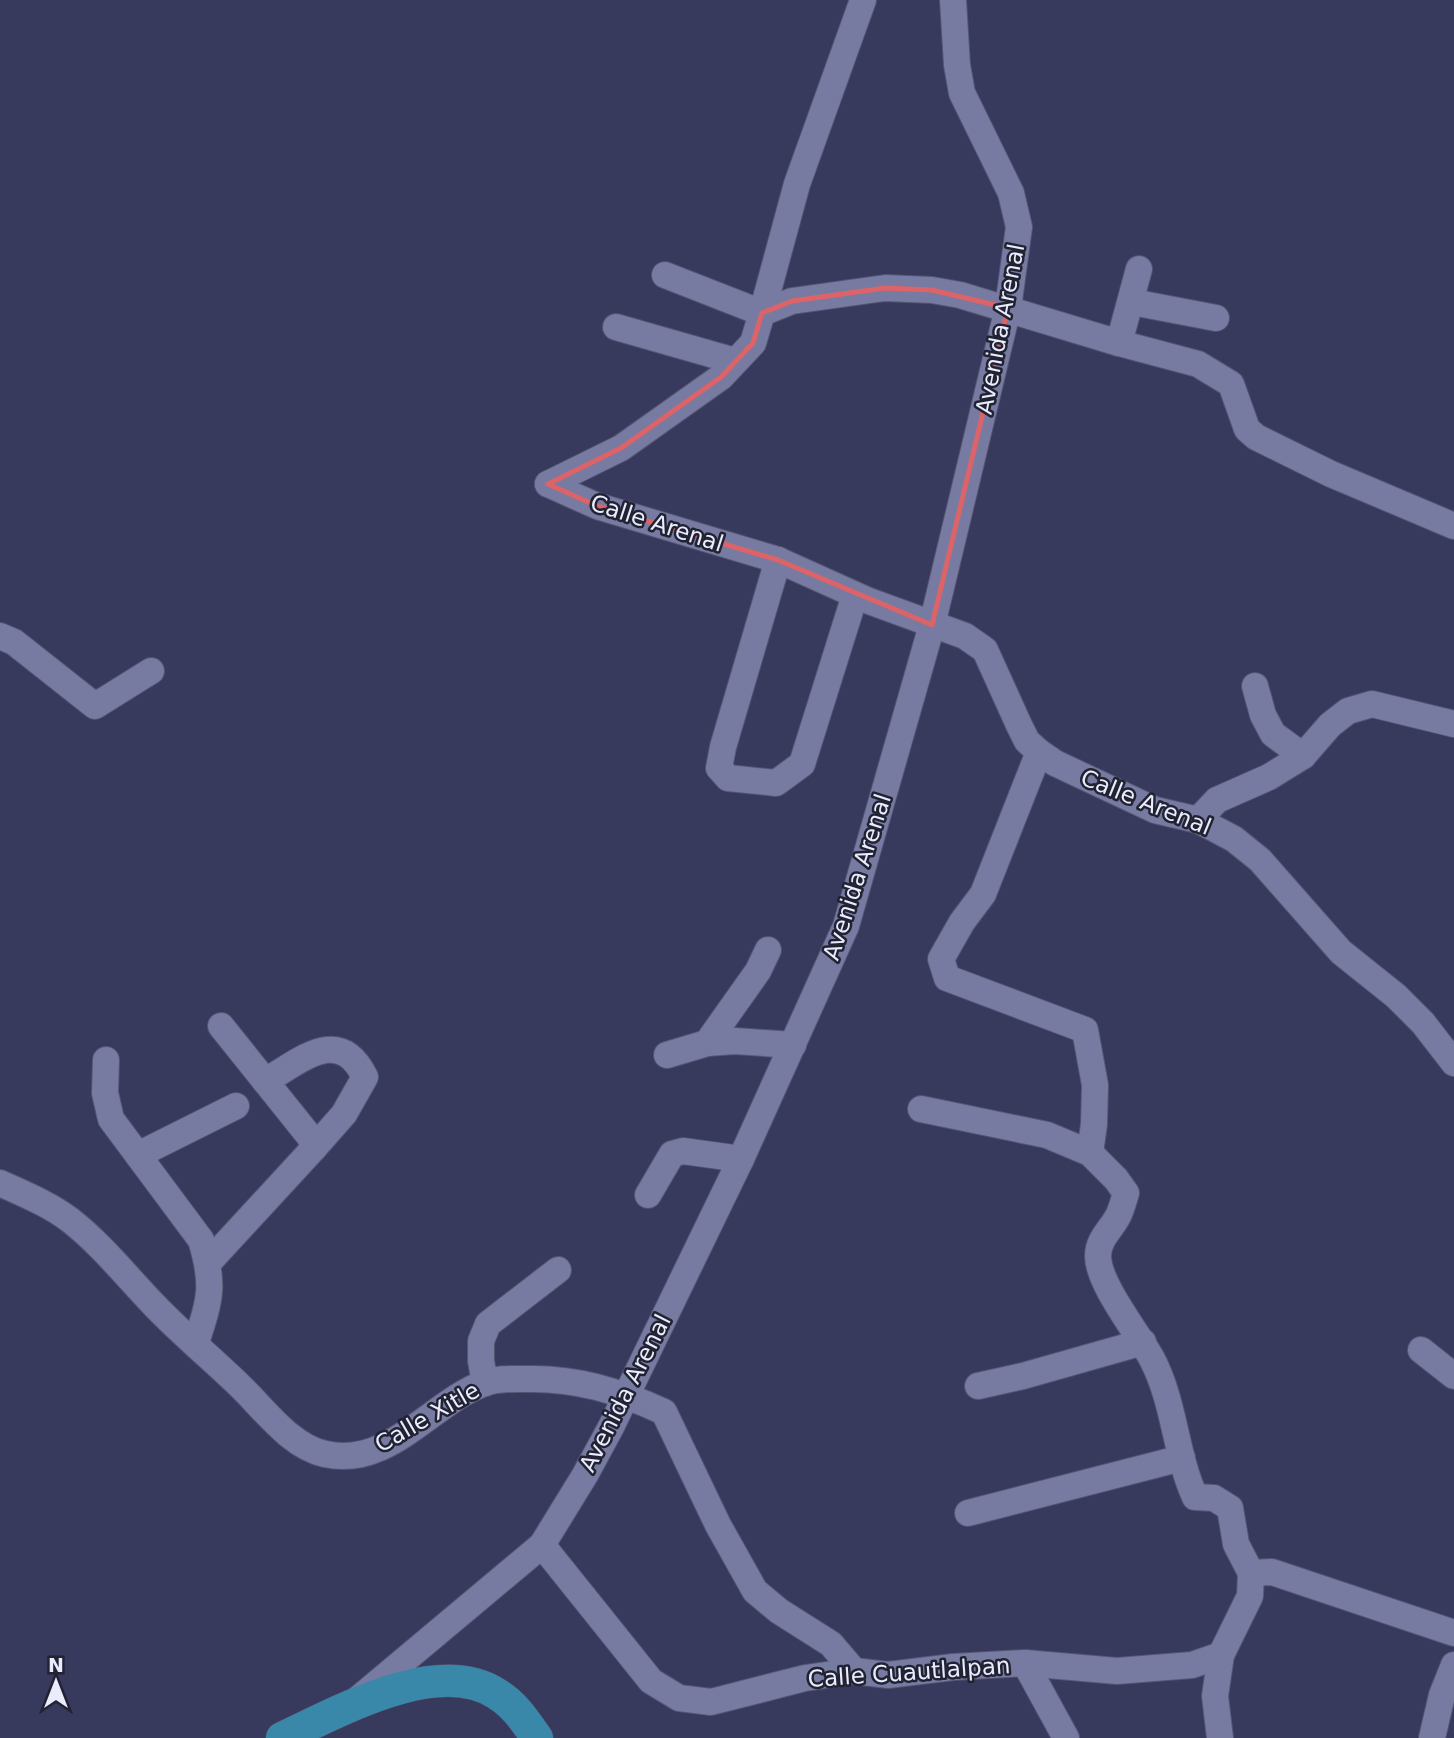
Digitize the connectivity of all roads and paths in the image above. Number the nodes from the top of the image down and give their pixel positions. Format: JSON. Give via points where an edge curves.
{"nodes":[{"id":1,"x":863,"y":0,"type":"edge"},
{"id":2,"x":953,"y":0,"type":"edge"},
{"id":3,"x":1139,"y":269,"type":"dead end"},
{"id":4,"x":665,"y":275,"type":"dead end"},
{"id":5,"x":1132,"y":302,"type":"junction"},
{"id":6,"x":1008,"y":309,"type":"junction"},
{"id":7,"x":762,"y":313,"type":"junction"},
{"id":8,"x":1216,"y":318,"type":"dead end"},
{"id":9,"x":615,"y":327,"type":"dead end"},
{"id":10,"x":1119,"y":343,"type":"junction"},
{"id":11,"x":735,"y":361,"type":"junction"},
{"id":12,"x":1454,"y":526,"type":"edge"},
{"id":13,"x":778,"y":561,"type":"junction"},
{"id":14,"x":855,"y":595,"type":"junction"},
{"id":15,"x":932,"y":625,"type":"junction"},
{"id":16,"x":0,"y":636,"type":"edge"},
{"id":17,"x":151,"y":671,"type":"dead end"},
{"id":18,"x":1255,"y":686,"type":"dead end"},
{"id":19,"x":1454,"y":724,"type":"edge"},
{"id":20,"x":1039,"y":752,"type":"junction"},
{"id":21,"x":1303,"y":756,"type":"junction"},
{"id":22,"x":1198,"y":820,"type":"junction"},
{"id":23,"x":768,"y":950,"type":"dead end"},
{"id":24,"x":221,"y":1026,"type":"dead end"},
{"id":25,"x":707,"y":1042,"type":"junction"},
{"id":26,"x":793,"y":1045,"type":"junction"},
{"id":27,"x":667,"y":1055,"type":"dead end"},
{"id":28,"x":106,"y":1060,"type":"dead end"},
{"id":29,"x":1454,"y":1063,"type":"edge"},
{"id":30,"x":265,"y":1081,"type":"junction"},
{"id":31,"x":236,"y":1107,"type":"dead end"},
{"id":32,"x":921,"y":1109,"type":"dead end"},
{"id":33,"x":314,"y":1148,"type":"junction"},
{"id":34,"x":1090,"y":1153,"type":"junction"},
{"id":35,"x":138,"y":1156,"type":"junction"},
{"id":36,"x":741,"y":1159,"type":"junction"},
{"id":37,"x":0,"y":1183,"type":"edge"},
{"id":38,"x":648,"y":1195,"type":"dead end"},
{"id":39,"x":208,"y":1264,"type":"junction"},
{"id":40,"x":558,"y":1270,"type":"dead end"},
{"id":41,"x":1143,"y":1342,"type":"junction"},
{"id":42,"x":196,"y":1343,"type":"junction"},
{"id":43,"x":1421,"y":1350,"type":"dead end"},
{"id":44,"x":1454,"y":1376,"type":"edge"},
{"id":45,"x":485,"y":1382,"type":"junction"},
{"id":46,"x":978,"y":1385,"type":"dead end"},
{"id":47,"x":626,"y":1394,"type":"junction"},
{"id":48,"x":1182,"y":1458,"type":"junction"},
{"id":49,"x":968,"y":1513,"type":"dead end"},
{"id":50,"x":542,"y":1545,"type":"junction"},
{"id":51,"x":1251,"y":1573,"type":"junction"},
{"id":52,"x":1454,"y":1633,"type":"edge"},
{"id":53,"x":1221,"y":1655,"type":"junction"},
{"id":54,"x":1026,"y":1663,"type":"junction"},
{"id":55,"x":1454,"y":1665,"type":"edge"},
{"id":56,"x":854,"y":1671,"type":"junction"},
{"id":57,"x":347,"y":1708,"type":"junction"},
{"id":58,"x":282,"y":1738,"type":"edge"},
{"id":59,"x":537,"y":1738,"type":"edge"},
{"id":60,"x":1066,"y":1738,"type":"edge"},
{"id":61,"x":1220,"y":1738,"type":"edge"},
{"id":62,"x":1432,"y":1738,"type":"edge"}],
"edges":[{"from":1,"to":7,"type":"street","via":[[797,184]]},
{"from":2,"to":6,"type":"street","name":"Avenida Arenal","via":[[962,93],[1011,193],[1019,228]]},
{"from":3,"to":5,"type":"street"},
{"from":4,"to":7,"type":"street"},
{"from":5,"to":8,"type":"street"},
{"from":5,"to":10,"type":"street"},
{"from":6,"to":7,"type":"street","via":[[932,290],[885,288],[792,301]]},
{"from":6,"to":10,"type":"street"},
{"from":6,"to":15,"type":"street","name":"Avenida Arenal"},
{"from":7,"to":11,"type":"street","via":[[753,343]]},
{"from":9,"to":11,"type":"street"},
{"from":10,"to":12,"type":"street","via":[[1216,373],[1231,384],[1247,429],[1256,437]]},
{"from":11,"to":13,"type":"street","name":"Calle Arenal","via":[[721,377],[621,448],[548,484],[597,506]]},
{"from":13,"to":14,"type":"street","name":"Calle Arenal"},
{"from":13,"to":14,"type":"street","via":[[723,747],[719,768],[728,778],[775,783],[802,764]]},
{"from":14,"to":15,"type":"street","name":"Calle Arenal"},
{"from":15,"to":20,"type":"street","name":"Calle Arenal","via":[[965,636],[985,650],[1018,725]]},
{"from":15,"to":26,"type":"street","name":"Avenida Arenal","via":[[846,926]]},
{"from":16,"to":17,"type":"street","via":[[95,706]]},
{"from":18,"to":21,"type":"street","via":[[1273,734]]},
{"from":19,"to":21,"type":"street","via":[[1372,704],[1348,711]]},
{"from":20,"to":22,"type":"street","name":"Calle Arenal","via":[[1155,810]]},
{"from":20,"to":34,"type":"street","via":[[983,894],[941,959],[947,978],[1085,1030],[1095,1085]]},
{"from":21,"to":22,"type":"street","via":[[1217,800]]},
{"from":22,"to":29,"type":"street","name":"Calle Arenal","via":[[1234,839],[1259,860],[1341,952],[1423,1023]]},
{"from":23,"to":25,"type":"street"},
{"from":24,"to":30,"type":"street"},
{"from":25,"to":26,"type":"street"},
{"from":25,"to":27,"type":"street"},
{"from":26,"to":36,"type":"street","name":"Avenida Arenal"},
{"from":28,"to":35,"type":"street","via":[[105,1093],[111,1119]]},
{"from":30,"to":33,"type":"street"},
{"from":30,"to":33,"type":"street","via":[[325,1048],[357,1061],[365,1077],[344,1114]]},
{"from":31,"to":35,"type":"street"},
{"from":32,"to":34,"type":"street","via":[[1047,1135]]},
{"from":33,"to":39,"type":"street"},
{"from":34,"to":41,"type":"street","via":[[1126,1193],[1098,1255],[1104,1280]]},
{"from":35,"to":39,"type":"street","via":[[201,1240]]},
{"from":36,"to":38,"type":"street","via":[[683,1151],[672,1154]]},
{"from":36,"to":47,"type":"street","name":"Avenida Arenal"},
{"from":37,"to":42,"type":"street","name":"Calle Xitle","via":[[71,1220]]},
{"from":39,"to":42,"type":"street","via":[[210,1297]]},
{"from":40,"to":45,"type":"street","via":[[488,1324],[481,1341]]},
{"from":41,"to":46,"type":"street"},
{"from":41,"to":48,"type":"street","via":[[1175,1418]]},
{"from":42,"to":45,"type":"street","name":"Calle Xitle","via":[[298,1441],[328,1455],[382,1448]]},
{"from":43,"to":44,"type":"street"},
{"from":45,"to":47,"type":"street","name":"Calle Xitle","via":[[549,1378]]},
{"from":47,"to":50,"type":"street","name":"Avenida Arenal","via":[[585,1475]]},
{"from":47,"to":56,"type":"street","name":"Calle Xitle","via":[[664,1412],[755,1591],[831,1644]]},
{"from":48,"to":49,"type":"street"},
{"from":48,"to":51,"type":"street","via":[[1195,1497],[1214,1499],[1230,1508],[1236,1544]]},
{"from":50,"to":56,"type":"street","name":"Calle Cuautlalpan","via":[[651,1681],[679,1698],[711,1702],[805,1678]]},
{"from":50,"to":57,"type":"street","name":"Avenida Arenal"},
{"from":51,"to":52,"type":"street","via":[[1272,1572]]},
{"from":51,"to":53,"type":"street","via":[[1250,1596]]},
{"from":53,"to":54,"type":"street","name":"Calle Cuautlalpan","via":[[1192,1665],[1117,1671]]},
{"from":53,"to":61,"type":"street","via":[[1215,1696]]},
{"from":54,"to":56,"type":"street","name":"Calle Cuautlalpan","via":[[888,1675]]},
{"from":54,"to":60,"type":"street"},
{"from":55,"to":62,"type":"street","via":[[1441,1695]]},
{"from":57,"to":58,"type":"main road"},
{"from":57,"to":59,"type":"main road","via":[[402,1687],[467,1682],[496,1693],[520,1713]]}]}
